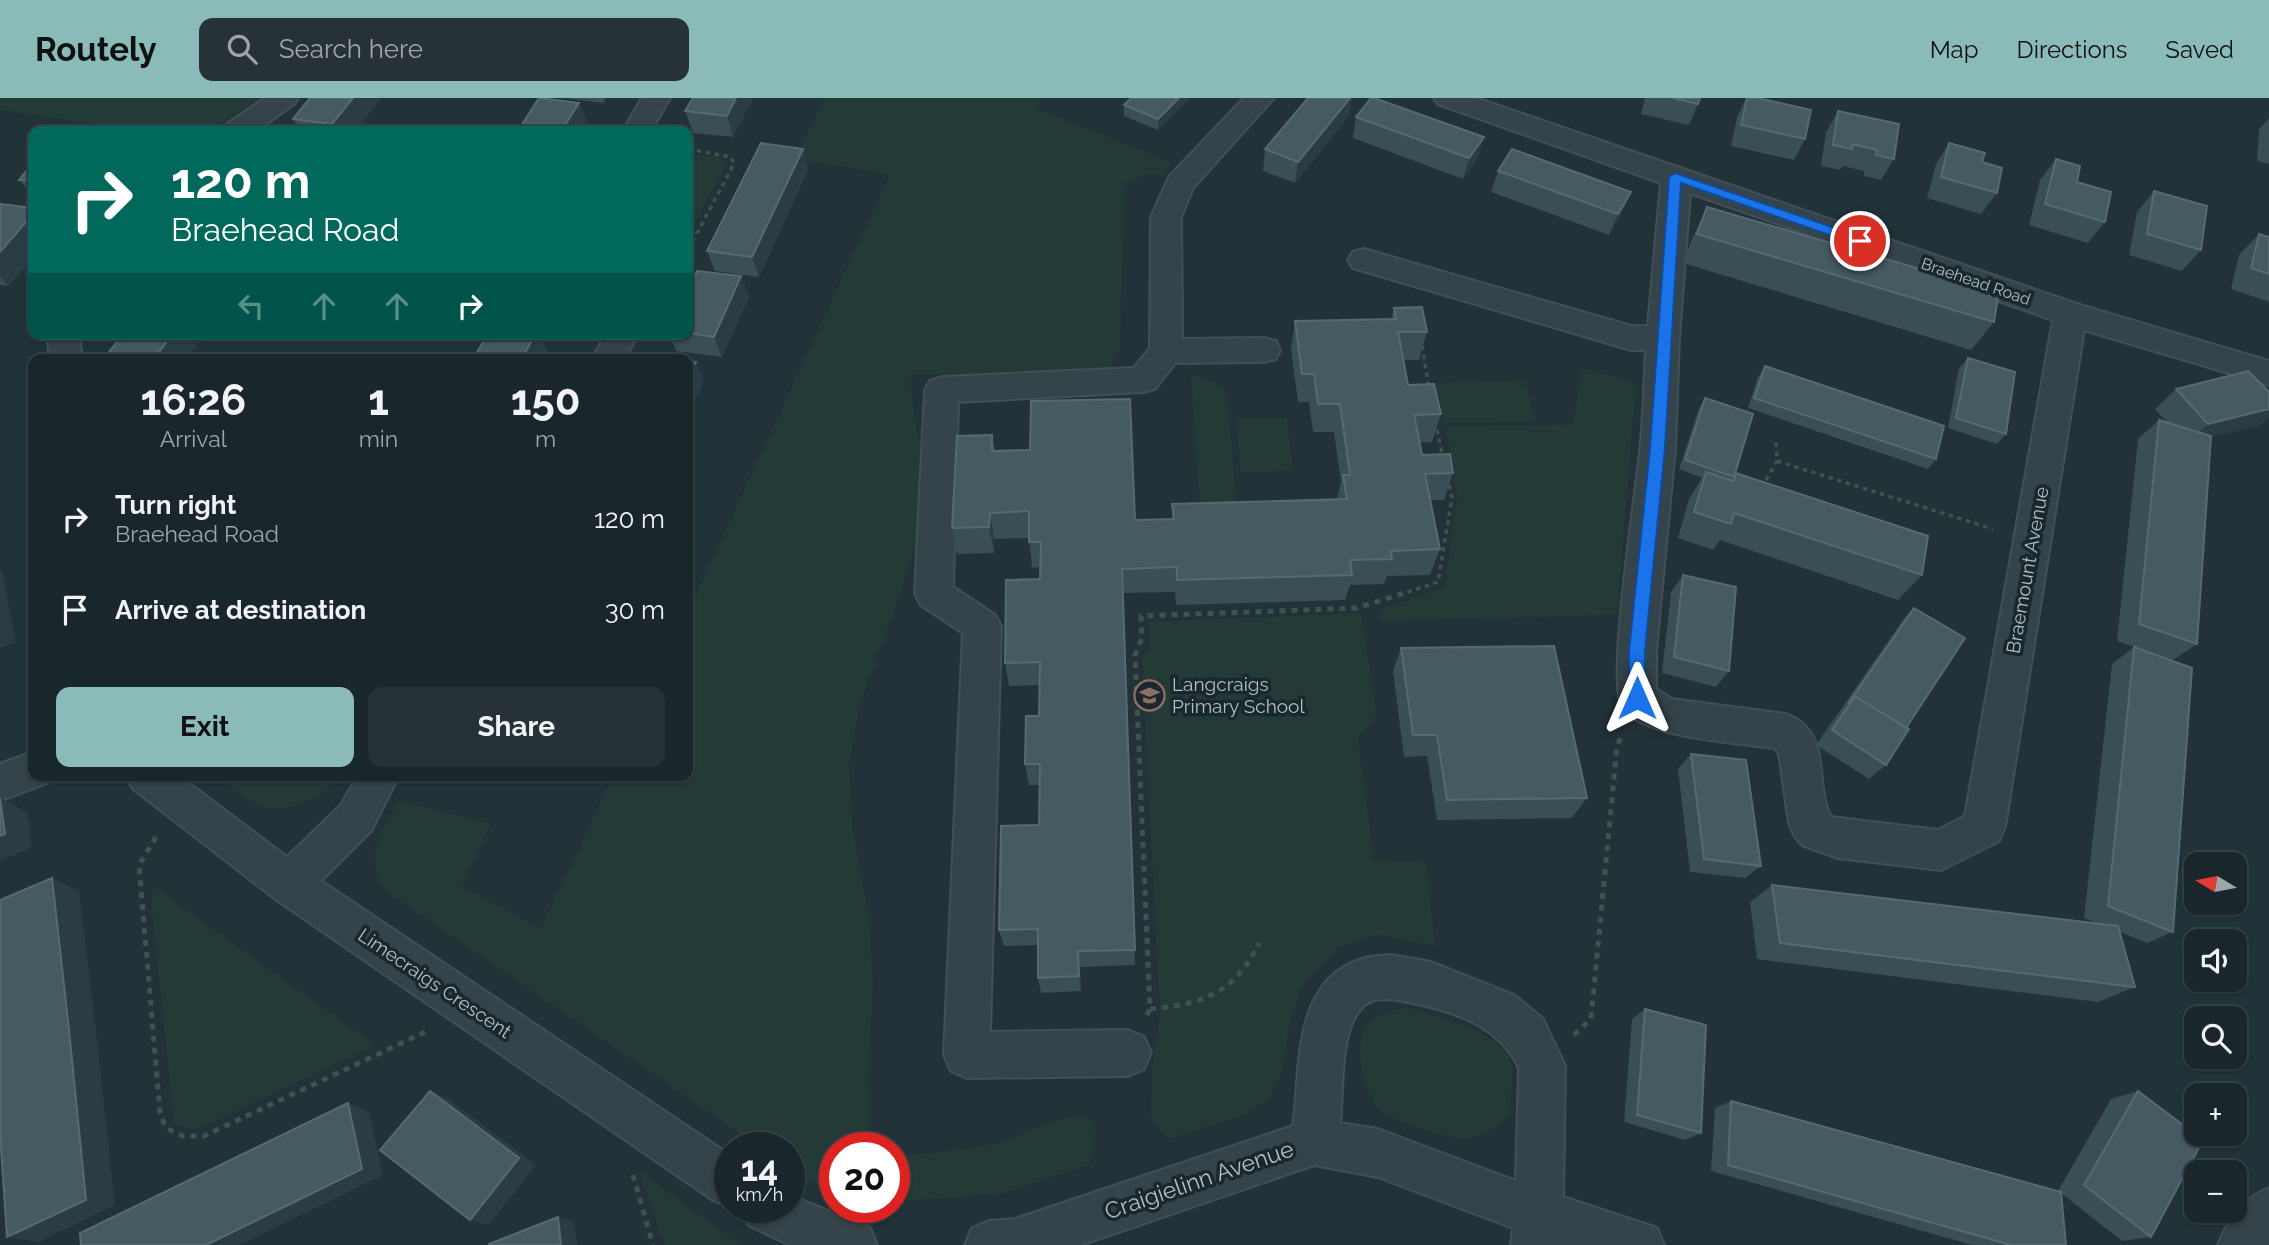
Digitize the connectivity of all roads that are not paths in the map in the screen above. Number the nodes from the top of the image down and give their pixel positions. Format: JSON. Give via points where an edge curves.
{"nodes":[{"id":1,"x":284,"y":98,"type":"edge"},
{"id":2,"x":656,"y":98,"type":"edge"},
{"id":3,"x":1259,"y":98,"type":"edge"},
{"id":4,"x":1448,"y":98,"type":"edge"},
{"id":5,"x":244,"y":126,"type":"edge"},
{"id":6,"x":639,"y":126,"type":"edge"},
{"id":7,"x":1675,"y":177,"type":"junction"},
{"id":8,"x":1364,"y":260,"type":"dead end"},
{"id":9,"x":2070,"y":314,"type":"junction"},
{"id":10,"x":1663,"y":338,"type":"junction"},
{"id":11,"x":1166,"y":351,"type":"junction"},
{"id":12,"x":1257,"y":360,"type":"dead end"},
{"id":13,"x":2269,"y":373,"type":"edge"},
{"id":14,"x":28,"y":772,"type":"edge"},
{"id":15,"x":376,"y":781,"type":"edge"},
{"id":16,"x":0,"y":783,"type":"edge"},
{"id":17,"x":162,"y":788,"type":"edge"},
{"id":18,"x":289,"y":884,"type":"junction"},
{"id":19,"x":1128,"y":1053,"type":"road end"},
{"id":20,"x":1314,"y":1142,"type":"junction"},
{"id":21,"x":714,"y":1173,"type":"edge"},
{"id":22,"x":2269,"y":1212,"type":"edge"},
{"id":23,"x":796,"y":1223,"type":"edge"},
{"id":24,"x":1537,"y":1230,"type":"edge"},
{"id":25,"x":853,"y":1245,"type":"edge"},
{"id":26,"x":989,"y":1245,"type":"edge"},
{"id":27,"x":1640,"y":1245,"type":"edge"},
{"id":28,"x":2242,"y":1245,"type":"edge"}],
"edges":[{"from":1,"to":5,"type":"street"},
{"from":2,"to":6,"type":"street"},
{"from":3,"to":11,"type":"street","via":[[1180,184],[1166,217]]},
{"from":4,"to":7,"type":"street","name":"Braehead Road"},
{"from":7,"to":9,"type":"street","name":"Braehead Road"},
{"from":7,"to":10,"type":"street"},
{"from":8,"to":10,"type":"street","via":[[1631,338]]},
{"from":9,"to":10,"type":"street","name":"Braemount Avenue","via":[[1984,827],[1941,849],[1827,836],[1810,823],[1798,748],[1786,732],[1665,715],[1637,698]]},
{"from":9,"to":13,"type":"street","name":"Braehead Road"},
{"from":11,"to":12,"type":"street"},
{"from":11,"to":19,"type":"street","via":[[1143,380],[942,390],[937,474],[934,594],[982,626],[967,1055]]},
{"from":14,"to":16,"type":"street"},
{"from":15,"to":18,"type":"street","via":[[356,818]]},
{"from":17,"to":18,"type":"street","name":"Limecraigs Crescent"},
{"from":18,"to":21,"type":"street","name":"Limecraigs Crescent"},
{"from":20,"to":24,"type":"street","name":"Craigielinn Avenue","via":[[1378,1153]]},
{"from":20,"to":24,"type":"street","via":[[1322,1050],[1333,1007],[1362,980],[1391,977],[1431,984],[1498,1011],[1527,1035],[1542,1066]]},
{"from":20,"to":26,"type":"street","name":"Craigielinn Avenue","via":[[1015,1243]]},
{"from":22,"to":28,"type":"street"},
{"from":23,"to":25,"type":"street"},
{"from":24,"to":27,"type":"street","name":"Craigielinn Avenue"}]}
